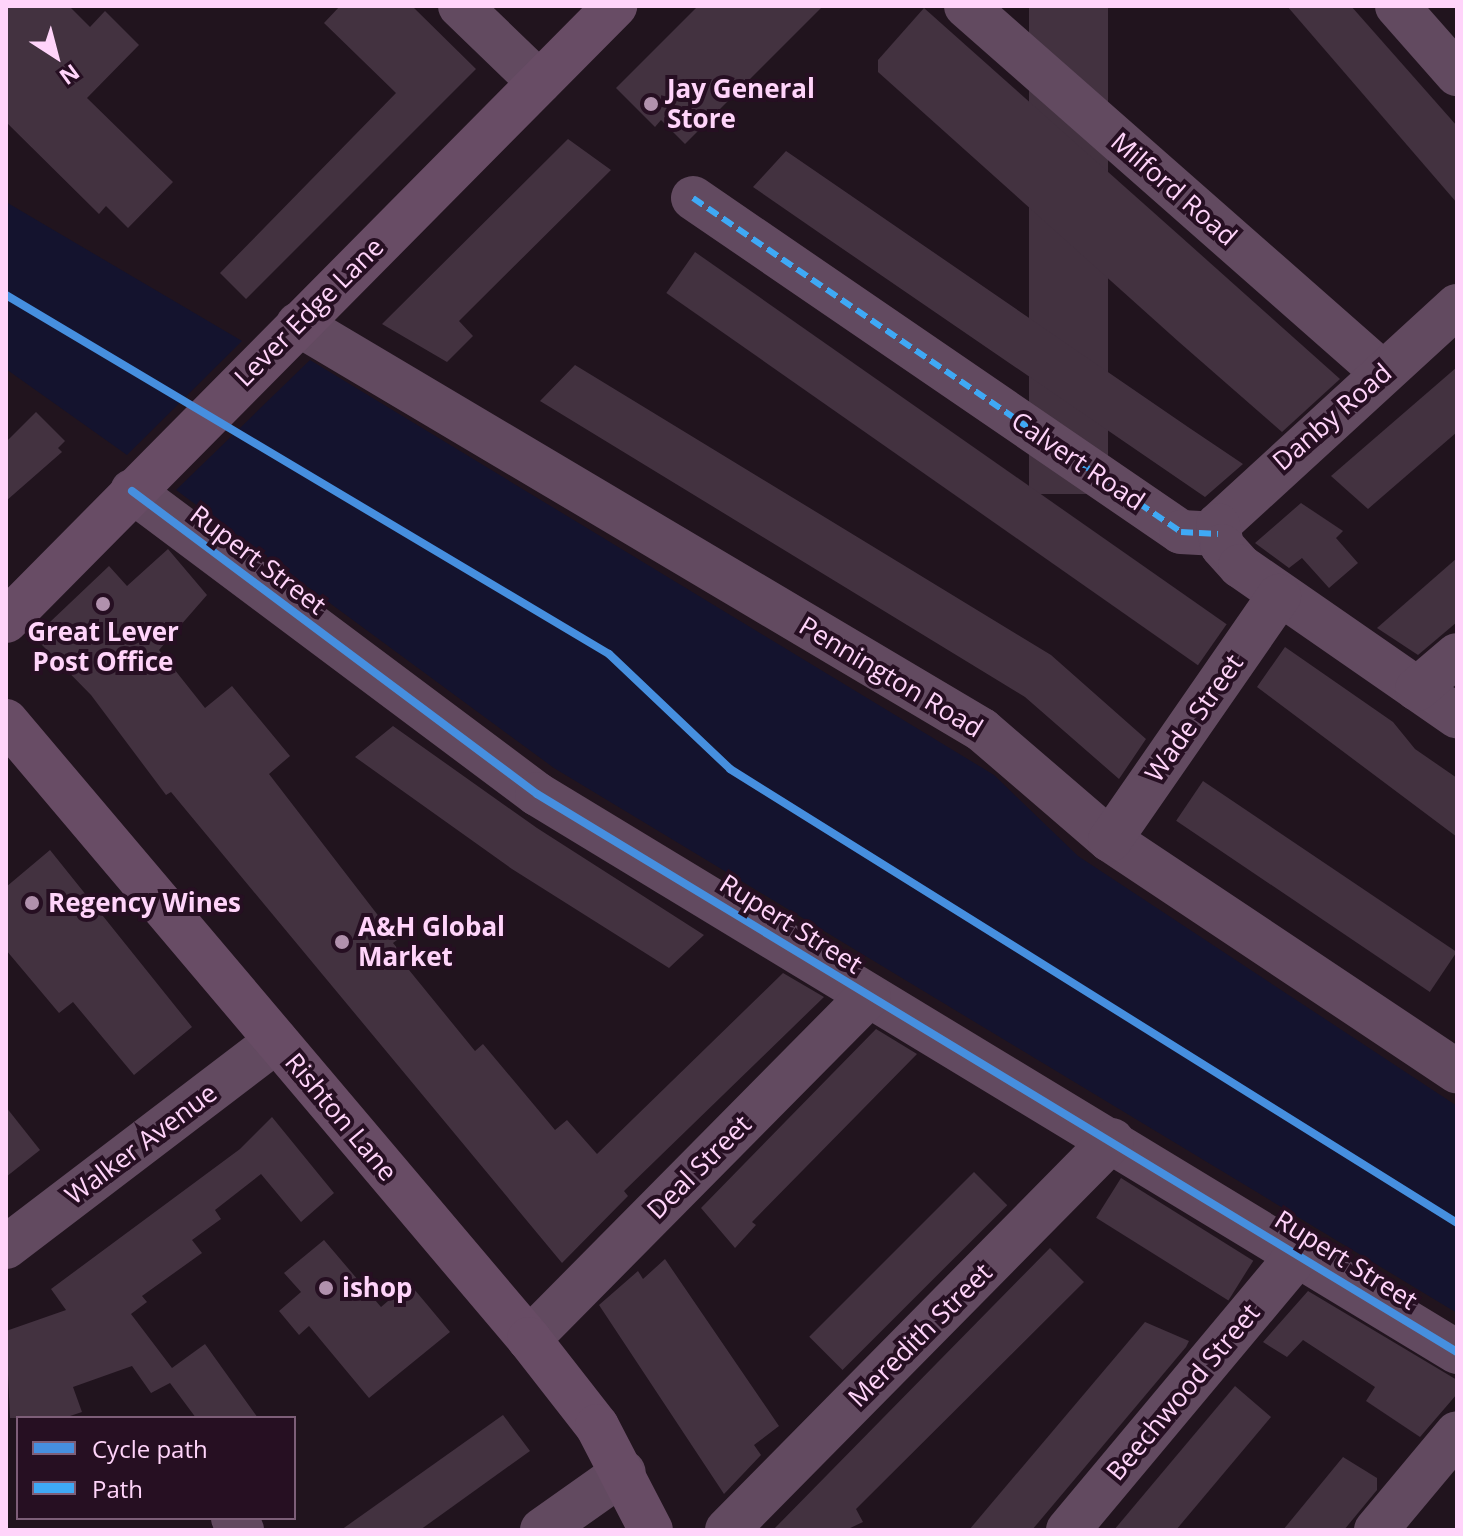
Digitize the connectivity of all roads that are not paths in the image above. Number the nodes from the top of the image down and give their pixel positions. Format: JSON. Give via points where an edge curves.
{"nodes":[{"id":1,"x":460,"y":6,"type":"edge"},
{"id":2,"x":615,"y":6,"type":"edge"},
{"id":3,"x":966,"y":6,"type":"edge"},
{"id":4,"x":1397,"y":6,"type":"edge"},
{"id":5,"x":1457,"y":74,"type":"edge"},
{"id":6,"x":539,"y":82,"type":"junction"},
{"id":7,"x":693,"y":198,"type":"dead end"},
{"id":8,"x":1457,"y":306,"type":"edge"},
{"id":9,"x":287,"y":335,"type":"junction"},
{"id":10,"x":1382,"y":372,"type":"junction"},
{"id":11,"x":144,"y":478,"type":"junction"},
{"id":12,"x":1218,"y":534,"type":"junction"},
{"id":13,"x":1279,"y":596,"type":"junction"},
{"id":14,"x":6,"y":621,"type":"edge"},
{"id":15,"x":1457,"y":655,"type":"edge"},
{"id":16,"x":1417,"y":689,"type":"junction"},
{"id":17,"x":1457,"y":716,"type":"edge"},
{"id":18,"x":6,"y":721,"type":"edge"},
{"id":19,"x":1110,"y":840,"type":"junction"},
{"id":20,"x":869,"y":996,"type":"junction"},
{"id":21,"x":276,"y":1041,"type":"junction"},
{"id":22,"x":1457,"y":1071,"type":"edge"},
{"id":23,"x":1112,"y":1140,"type":"junction"},
{"id":24,"x":6,"y":1247,"type":"edge"},
{"id":25,"x":1299,"y":1254,"type":"junction"},
{"id":26,"x":529,"y":1339,"type":"junction"},
{"id":27,"x":1457,"y":1352,"type":"edge"},
{"id":28,"x":1457,"y":1433,"type":"edge"},
{"id":29,"x":624,"y":1472,"type":"junction"},
{"id":30,"x":542,"y":1530,"type":"edge"},
{"id":31,"x":651,"y":1530,"type":"edge"},
{"id":32,"x":727,"y":1530,"type":"edge"},
{"id":33,"x":1068,"y":1530,"type":"edge"},
{"id":34,"x":1376,"y":1530,"type":"edge"}],
"edges":[{"from":1,"to":6,"type":"street"},
{"from":2,"to":6,"type":"street","name":"Lever Edge Lane"},
{"from":3,"to":10,"type":"street","name":"Milford Road"},
{"from":4,"to":5,"type":"street"},
{"from":6,"to":9,"type":"street","name":"Lever Edge Lane"},
{"from":7,"to":12,"type":"street","name":"Calvert Road","via":[[1181,532]]},
{"from":8,"to":10,"type":"street","name":"Danby Road"},
{"from":9,"to":11,"type":"street","name":"Lever Edge Lane"},
{"from":9,"to":19,"type":"street","name":"Pennington Road","via":[[982,730]]},
{"from":10,"to":12,"type":"street","name":"Danby Road","via":[[1223,515]]},
{"from":11,"to":14,"type":"street","name":"Lever Edge Lane"},
{"from":11,"to":20,"type":"street","name":"Rupert Street","via":[[537,794]]},
{"from":12,"to":13,"type":"street","via":[[1230,557]]},
{"from":13,"to":16,"type":"street"},
{"from":13,"to":19,"type":"street","name":"Wade Street"},
{"from":15,"to":16,"type":"street"},
{"from":16,"to":17,"type":"street"},
{"from":18,"to":21,"type":"street","name":"Rishton Lane"},
{"from":19,"to":22,"type":"street","name":"Pennington Road"},
{"from":20,"to":23,"type":"street","name":"Rupert Street"},
{"from":20,"to":26,"type":"street","name":"Deal Street"},
{"from":21,"to":24,"type":"street","name":"Walker Avenue"},
{"from":21,"to":26,"type":"street","name":"Rishton Lane"},
{"from":23,"to":25,"type":"street","name":"Rupert Street"},
{"from":23,"to":32,"type":"street","name":"Meredith Street"},
{"from":25,"to":27,"type":"street","name":"Rupert Street"},
{"from":25,"to":33,"type":"street","name":"Beechwood Street"},
{"from":26,"to":29,"type":"street","name":"Rishton Lane","via":[[597,1426]]},
{"from":28,"to":34,"type":"street"},
{"from":29,"to":30,"type":"street"},
{"from":29,"to":31,"type":"street","name":"Rishton Lane"}]}
